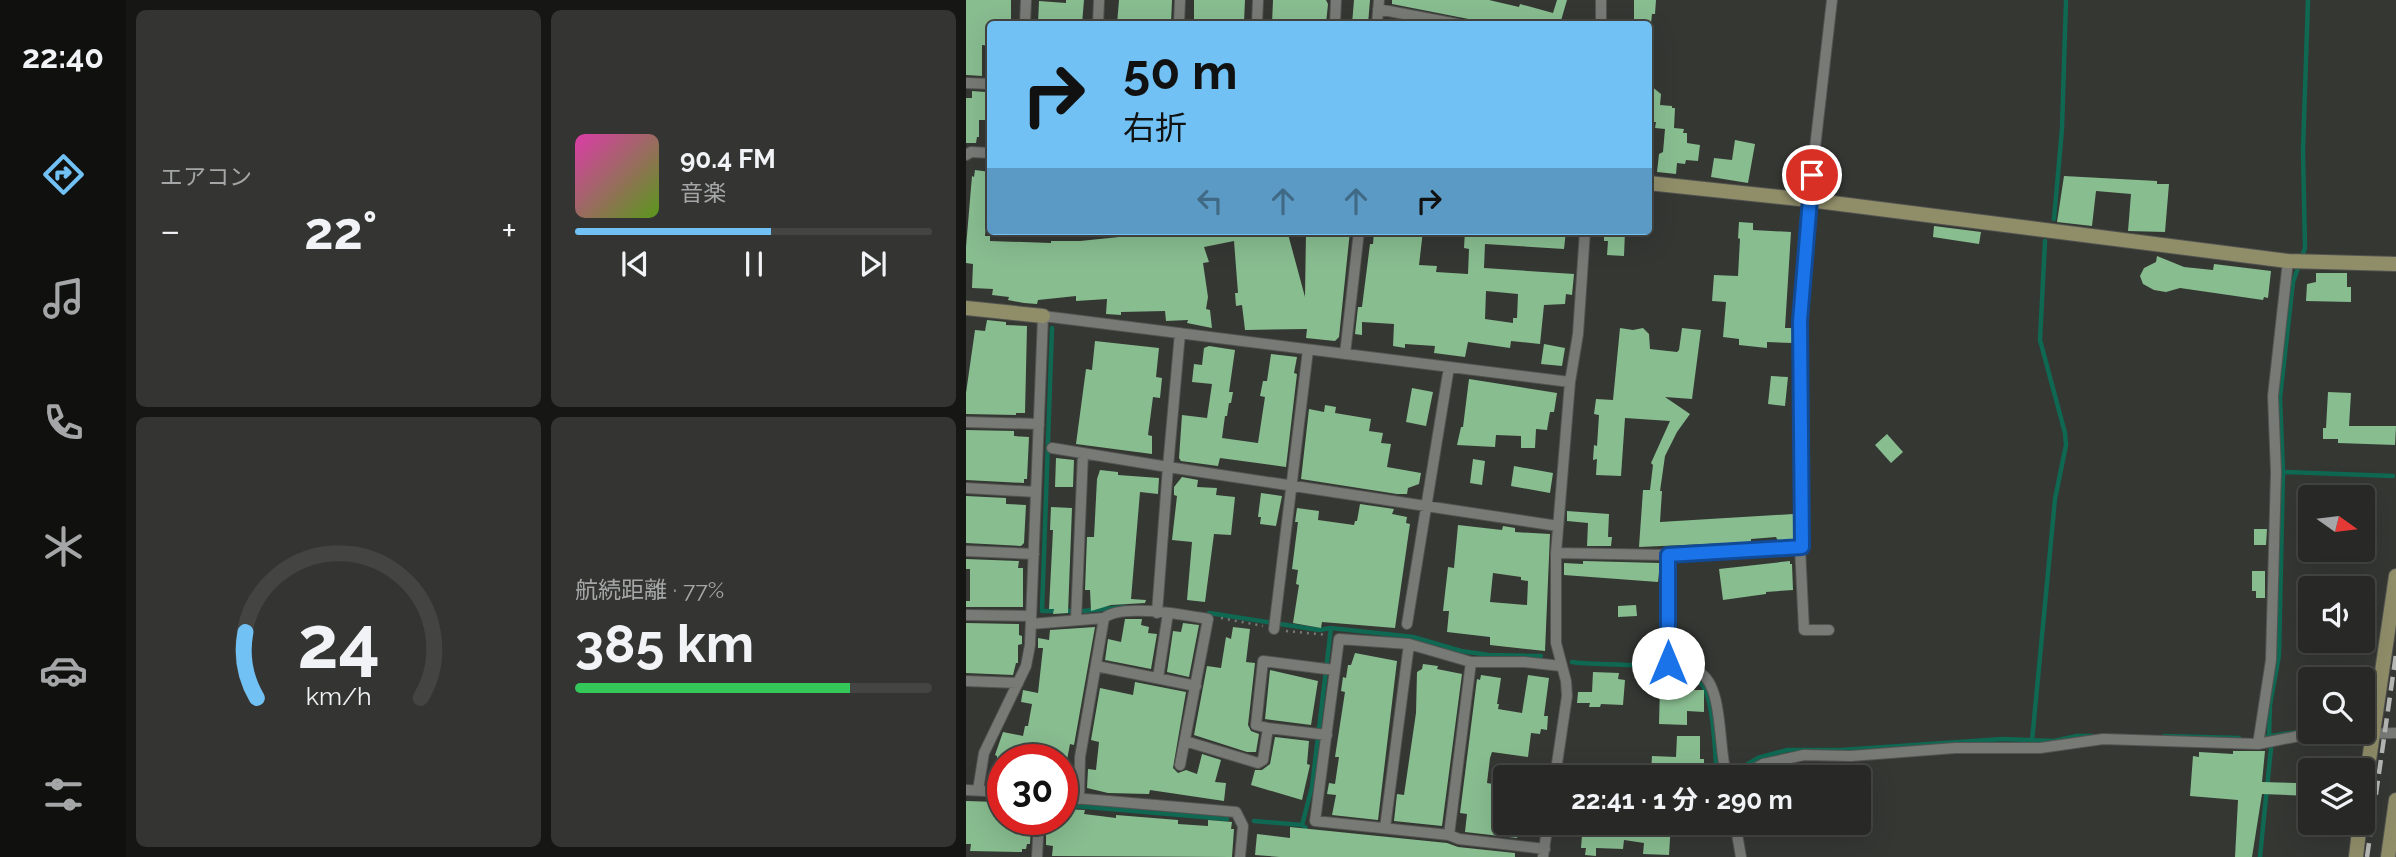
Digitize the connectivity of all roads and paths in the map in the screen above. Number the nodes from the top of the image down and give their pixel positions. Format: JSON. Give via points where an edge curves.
{"nodes":[{"id":1,"x":1026,"y":0,"type":"edge"},
{"id":2,"x":1099,"y":0,"type":"edge"},
{"id":3,"x":1180,"y":0,"type":"edge"},
{"id":4,"x":1258,"y":0,"type":"edge"},
{"id":5,"x":1336,"y":0,"type":"edge"},
{"id":6,"x":1601,"y":0,"type":"edge"},
{"id":7,"x":1832,"y":0,"type":"edge"},
{"id":8,"x":1378,"y":4,"type":"edge"},
{"id":9,"x":1025,"y":21,"type":"edge"},
{"id":10,"x":1098,"y":21,"type":"edge"},
{"id":11,"x":1179,"y":21,"type":"edge"},
{"id":12,"x":1257,"y":21,"type":"edge"},
{"id":13,"x":1335,"y":21,"type":"edge"},
{"id":14,"x":1445,"y":21,"type":"edge"},
{"id":15,"x":1601,"y":21,"type":"edge"},
{"id":16,"x":966,"y":83,"type":"edge"},
{"id":17,"x":987,"y":84,"type":"edge"},
{"id":18,"x":987,"y":153,"type":"edge"},
{"id":19,"x":966,"y":155,"type":"edge"},
{"id":20,"x":1652,"y":183,"type":"edge"},
{"id":21,"x":1809,"y":200,"type":"junction"},
{"id":22,"x":1359,"y":235,"type":"edge"},
{"id":23,"x":1585,"y":235,"type":"edge"},
{"id":24,"x":2296,"y":261,"type":"junction"},
{"id":25,"x":2396,"y":264,"type":"edge"},
{"id":26,"x":966,"y":308,"type":"edge"},
{"id":27,"x":1043,"y":316,"type":"junction"},
{"id":28,"x":1181,"y":333,"type":"junction"},
{"id":29,"x":1308,"y":349,"type":"junction"},
{"id":30,"x":1345,"y":354,"type":"junction"},
{"id":31,"x":1449,"y":367,"type":"junction"},
{"id":32,"x":1570,"y":382,"type":"junction"},
{"id":33,"x":966,"y":422,"type":"edge"},
{"id":34,"x":1039,"y":424,"type":"junction"},
{"id":35,"x":1052,"y":448,"type":"dead end"},
{"id":36,"x":1083,"y":453,"type":"junction"},
{"id":37,"x":1168,"y":467,"type":"junction"},
{"id":38,"x":1293,"y":486,"type":"junction"},
{"id":39,"x":966,"y":488,"type":"edge"},
{"id":40,"x":1036,"y":492,"type":"junction"},
{"id":41,"x":1427,"y":506,"type":"junction"},
{"id":42,"x":1558,"y":526,"type":"junction"},
{"id":43,"x":1800,"y":547,"type":"junction"},
{"id":44,"x":966,"y":551,"type":"edge"},
{"id":45,"x":1556,"y":553,"type":"junction"},
{"id":46,"x":1034,"y":554,"type":"junction"},
{"id":47,"x":1668,"y":555,"type":"junction"},
{"id":48,"x":2396,"y":576,"type":"edge"},
{"id":49,"x":1163,"y":613,"type":"junction"},
{"id":50,"x":1076,"y":614,"type":"junction"},
{"id":51,"x":966,"y":615,"type":"edge"},
{"id":52,"x":1104,"y":618,"type":"junction"},
{"id":53,"x":1031,"y":620,"type":"junction"},
{"id":54,"x":1407,"y":624,"type":"dead end"},
{"id":55,"x":1274,"y":625,"type":"dead end"},
{"id":56,"x":1829,"y":630,"type":"dead end"},
{"id":57,"x":1409,"y":644,"type":"junction"},
{"id":58,"x":1471,"y":662,"type":"junction"},
{"id":59,"x":1096,"y":666,"type":"junction"},
{"id":60,"x":1561,"y":666,"type":"junction"},
{"id":61,"x":1329,"y":669,"type":"junction"},
{"id":62,"x":1158,"y":678,"type":"junction"},
{"id":63,"x":966,"y":681,"type":"edge"},
{"id":64,"x":1018,"y":684,"type":"junction"},
{"id":65,"x":1196,"y":686,"type":"junction"},
{"id":66,"x":2375,"y":720,"type":"edge"},
{"id":67,"x":1268,"y":728,"type":"junction"},
{"id":68,"x":2396,"y":733,"type":"edge"},
{"id":69,"x":1321,"y":734,"type":"junction"},
{"id":70,"x":2375,"y":734,"type":"edge"},
{"id":71,"x":2298,"y":736,"type":"edge"},
{"id":72,"x":2263,"y":740,"type":"junction"},
{"id":73,"x":1185,"y":741,"type":"junction"},
{"id":74,"x":1180,"y":765,"type":"dead end"},
{"id":75,"x":1557,"y":765,"type":"edge"},
{"id":76,"x":1725,"y":765,"type":"edge"},
{"id":77,"x":1761,"y":765,"type":"edge"},
{"id":78,"x":966,"y":790,"type":"edge"},
{"id":79,"x":978,"y":790,"type":"junction"},
{"id":80,"x":987,"y":791,"type":"edge"},
{"id":81,"x":1079,"y":799,"type":"joint"},
{"id":82,"x":2396,"y":800,"type":"edge"},
{"id":83,"x":1385,"y":828,"type":"junction"},
{"id":84,"x":1038,"y":835,"type":"edge"},
{"id":85,"x":1449,"y":835,"type":"junction"},
{"id":86,"x":1546,"y":835,"type":"edge"},
{"id":87,"x":1737,"y":835,"type":"edge"},
{"id":88,"x":2359,"y":835,"type":"edge"},
{"id":89,"x":1544,"y":853,"type":"edge"},
{"id":90,"x":1037,"y":857,"type":"edge"},
{"id":91,"x":1240,"y":857,"type":"edge"},
{"id":92,"x":1741,"y":857,"type":"edge"},
{"id":93,"x":2356,"y":857,"type":"edge"},
{"id":94,"x":2388,"y":857,"type":"edge"}],
"edges":[{"from":1,"to":9,"type":"street"},
{"from":2,"to":10,"type":"street"},
{"from":3,"to":11,"type":"street"},
{"from":4,"to":12,"type":"street"},
{"from":5,"to":13,"type":"street"},
{"from":6,"to":15,"type":"street"},
{"from":7,"to":21,"type":"street"},
{"from":8,"to":14,"type":"street"},
{"from":16,"to":17,"type":"street"},
{"from":18,"to":19,"type":"street"},
{"from":20,"to":21,"type":"street"},
{"from":21,"to":24,"type":"street"},
{"from":21,"to":43,"type":"street","via":[[1800,321]]},
{"from":22,"to":30,"type":"street"},
{"from":23,"to":32,"type":"street"},
{"from":24,"to":25,"type":"street"},
{"from":24,"to":72,"type":"street","via":[[2273,396],[2276,472],[2271,660]]},
{"from":26,"to":27,"type":"street"},
{"from":27,"to":28,"type":"street"},
{"from":27,"to":34,"type":"street"},
{"from":28,"to":29,"type":"street"},
{"from":28,"to":37,"type":"street"},
{"from":29,"to":30,"type":"street"},
{"from":29,"to":38,"type":"street"},
{"from":30,"to":31,"type":"street"},
{"from":31,"to":32,"type":"street"},
{"from":31,"to":41,"type":"street"},
{"from":32,"to":42,"type":"street"},
{"from":33,"to":34,"type":"street"},
{"from":34,"to":40,"type":"street"},
{"from":35,"to":36,"type":"street"},
{"from":36,"to":37,"type":"street"},
{"from":36,"to":50,"type":"street"},
{"from":37,"to":38,"type":"street"},
{"from":37,"to":49,"type":"street"},
{"from":38,"to":41,"type":"street"},
{"from":38,"to":55,"type":"street"},
{"from":39,"to":40,"type":"street"},
{"from":40,"to":46,"type":"street"},
{"from":41,"to":42,"type":"street"},
{"from":41,"to":54,"type":"street"},
{"from":42,"to":45,"type":"street"},
{"from":43,"to":47,"type":"street"},
{"from":43,"to":56,"type":"street","via":[[1804,630]]},
{"from":44,"to":46,"type":"street"},
{"from":45,"to":47,"type":"street"},
{"from":45,"to":60,"type":"street","via":[[1556,643]]},
{"from":46,"to":53,"type":"street"},
{"from":47,"to":76,"type":"street","via":[[1668,663],[1701,674],[1710,685]]},
{"from":48,"to":66,"type":"street"},
{"from":49,"to":52,"type":"street","via":[[1128,611]]},
{"from":49,"to":62,"type":"street"},
{"from":49,"to":65,"type":"street","via":[[1208,619]]},
{"from":50,"to":52,"type":"street"},
{"from":50,"to":53,"type":"street"},
{"from":51,"to":53,"type":"street"},
{"from":52,"to":59,"type":"street"},
{"from":53,"to":64,"type":"street","via":[[1026,666]]},
{"from":57,"to":58,"type":"street"},
{"from":57,"to":61,"type":"street","via":[[1339,639]]},
{"from":57,"to":83,"type":"street"},
{"from":58,"to":60,"type":"street"},
{"from":58,"to":85,"type":"street"},
{"from":59,"to":62,"type":"street"},
{"from":59,"to":81,"type":"street","via":[[1080,757]]},
{"from":60,"to":75,"type":"street","via":[[1567,696]]},
{"from":61,"to":67,"type":"street","via":[[1263,662],[1256,725]]},
{"from":61,"to":69,"type":"street"},
{"from":62,"to":65,"type":"street"},
{"from":63,"to":64,"type":"street"},
{"from":64,"to":79,"type":"street","via":[[984,753]]},
{"from":65,"to":73,"type":"street"},
{"from":67,"to":69,"type":"street"},
{"from":67,"to":73,"type":"street","via":[[1263,760],[1258,762]]},
{"from":68,"to":70,"type":"street"},
{"from":69,"to":83,"type":"street","via":[[1315,821]]},
{"from":71,"to":72,"type":"street"},
{"from":72,"to":77,"type":"street","via":[[2103,739],[2040,748],[1804,755]]},
{"from":73,"to":74,"type":"street"},
{"from":78,"to":79,"type":"street"},
{"from":79,"to":80,"type":"street"},
{"from":81,"to":91,"type":"street","via":[[1236,811],[1243,826]]},
{"from":82,"to":94,"type":"street"},
{"from":83,"to":85,"type":"street"},
{"from":84,"to":90,"type":"street"},
{"from":85,"to":89,"type":"street"},
{"from":86,"to":89,"type":"street"},
{"from":87,"to":92,"type":"street"},
{"from":88,"to":93,"type":"street"}]}
